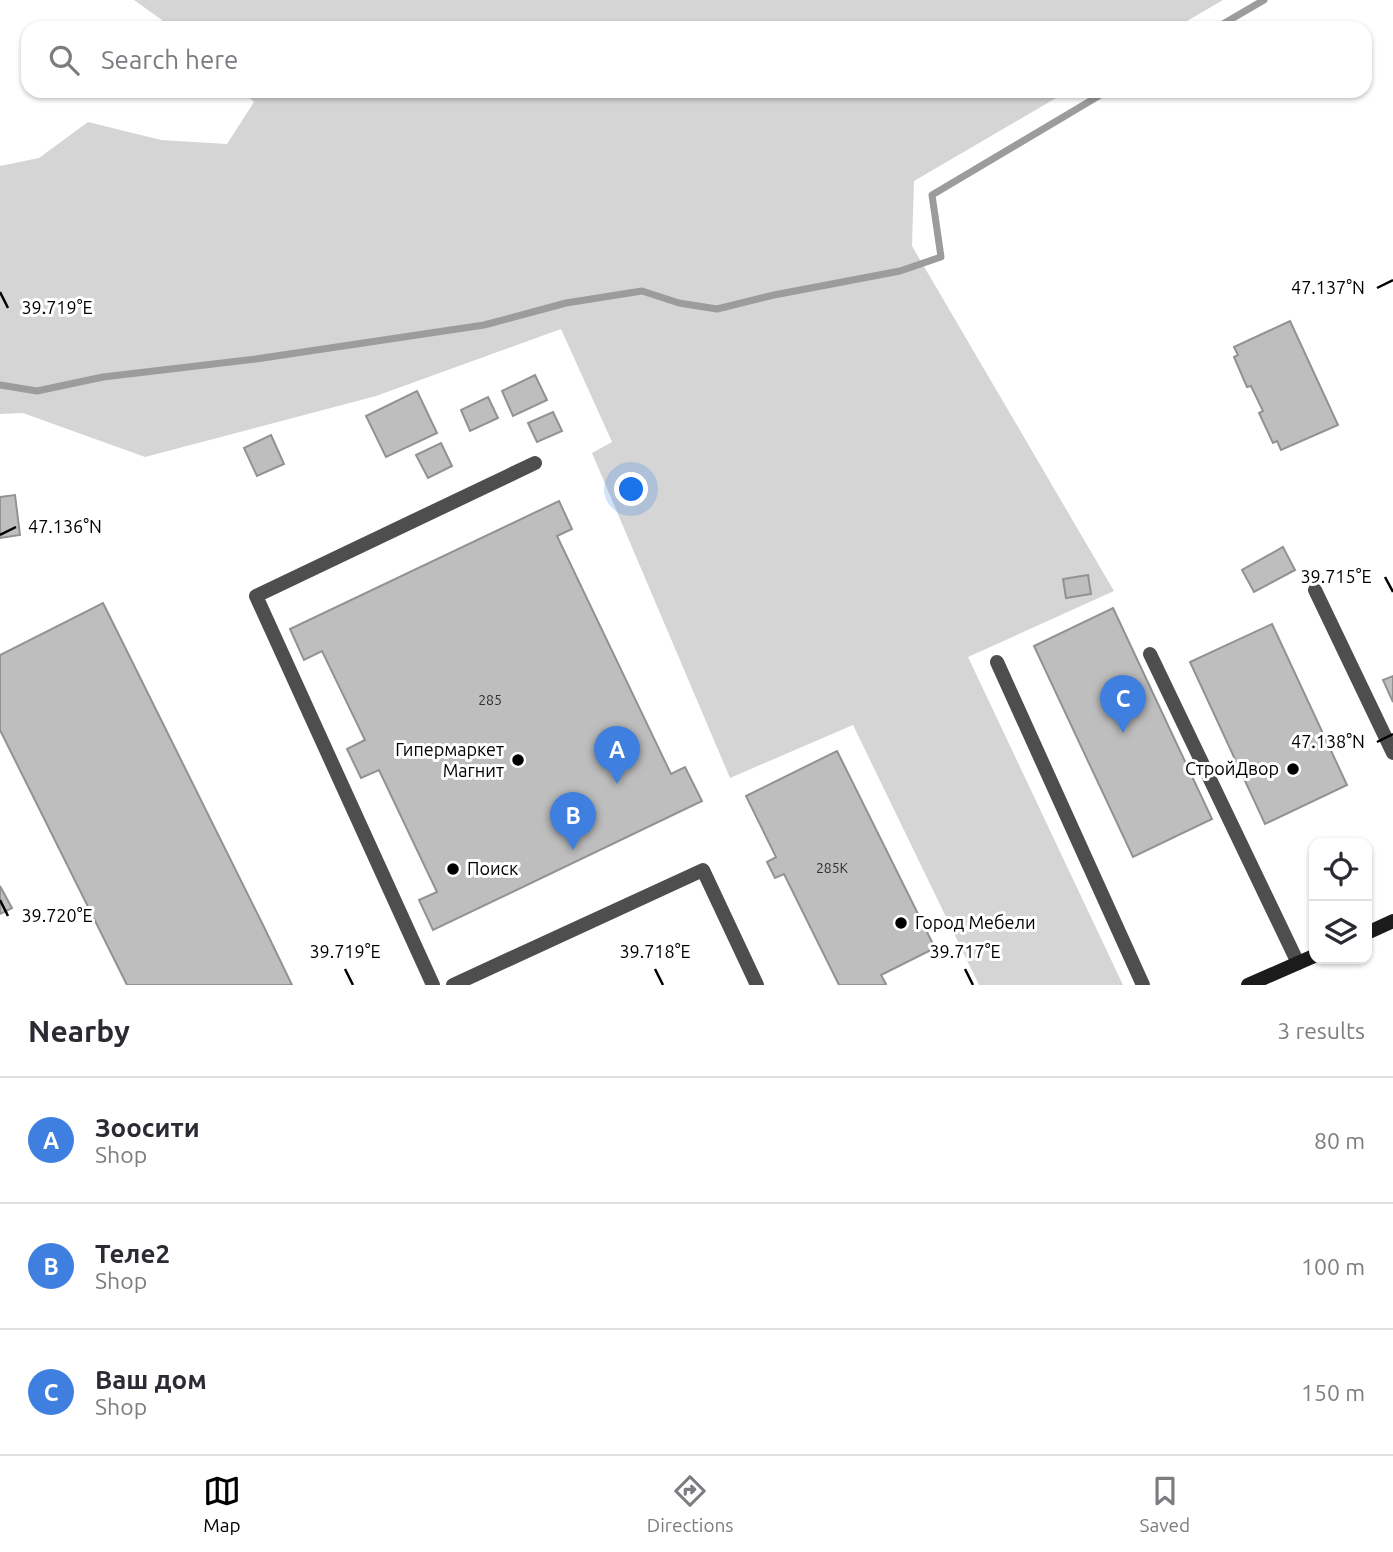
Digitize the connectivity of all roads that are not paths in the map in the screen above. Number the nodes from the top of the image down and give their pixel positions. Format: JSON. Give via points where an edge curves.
{"nodes":[{"id":1,"x":535,"y":463,"type":"dead end"},
{"id":2,"x":1315,"y":590,"type":"dead end"},
{"id":3,"x":1150,"y":654,"type":"dead end"},
{"id":4,"x":997,"y":662,"type":"dead end"},
{"id":5,"x":1393,"y":753,"type":"edge"},
{"id":6,"x":1393,"y":921,"type":"edge"},
{"id":7,"x":1372,"y":931,"type":"edge"},
{"id":8,"x":1309,"y":958,"type":"edge"},
{"id":9,"x":1298,"y":963,"type":"junction"},
{"id":10,"x":433,"y":985,"type":"edge"},
{"id":11,"x":453,"y":985,"type":"edge"},
{"id":12,"x":757,"y":985,"type":"edge"},
{"id":13,"x":1143,"y":985,"type":"edge"},
{"id":14,"x":1248,"y":985,"type":"edge"}],
"edges":[{"from":1,"to":10,"type":"lane","via":[[256,596]]},
{"from":2,"to":5,"type":"lane"},
{"from":3,"to":9,"type":"lane"},
{"from":4,"to":13,"type":"lane"},
{"from":6,"to":7,"type":"main road"},
{"from":8,"to":9,"type":"main road"},
{"from":9,"to":14,"type":"main road"},
{"from":11,"to":12,"type":"lane","via":[[703,870]]}]}
